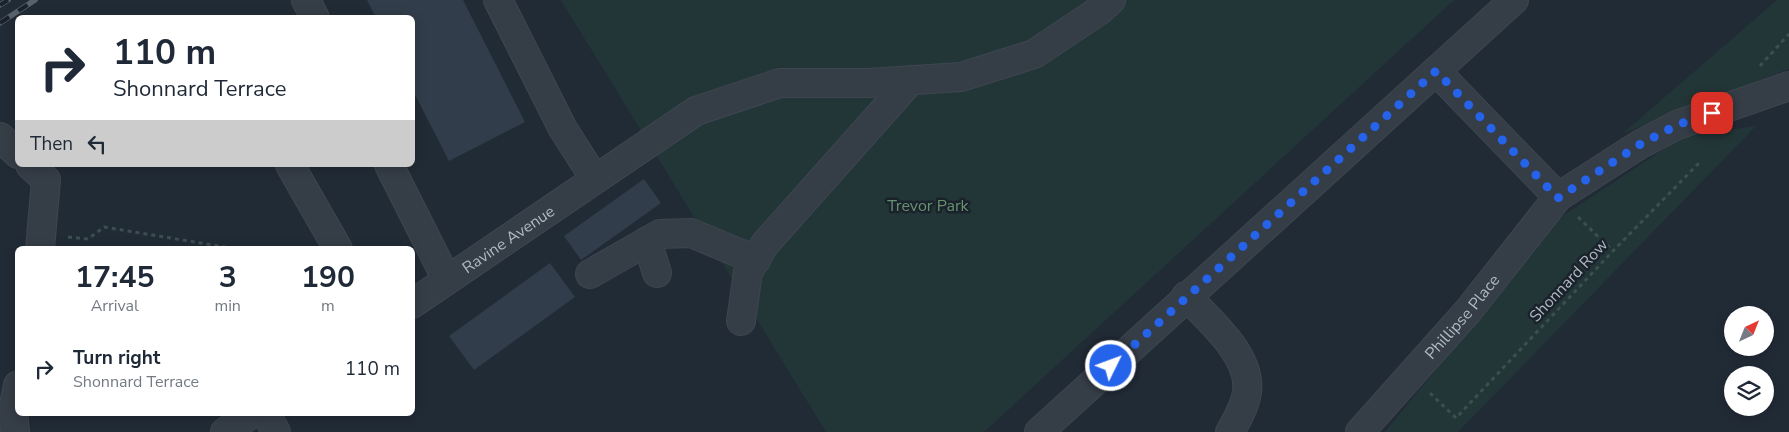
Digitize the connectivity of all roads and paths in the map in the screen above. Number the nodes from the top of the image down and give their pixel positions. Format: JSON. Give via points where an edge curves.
{"nodes":[{"id":1,"x":306,"y":0,"type":"edge"},
{"id":2,"x":498,"y":0,"type":"edge"},
{"id":3,"x":1111,"y":0,"type":"edge"},
{"id":4,"x":1514,"y":0,"type":"edge"},
{"id":5,"x":314,"y":15,"type":"edge"},
{"id":6,"x":1436,"y":71,"type":"junction"},
{"id":7,"x":911,"y":80,"type":"junction"},
{"id":8,"x":1789,"y":86,"type":"edge"},
{"id":9,"x":0,"y":137,"type":"edge"},
{"id":10,"x":15,"y":151,"type":"edge"},
{"id":11,"x":1700,"y":162,"type":"dead end"},
{"id":12,"x":32,"y":167,"type":"edge"},
{"id":13,"x":291,"y":167,"type":"edge"},
{"id":14,"x":390,"y":167,"type":"edge"},
{"id":15,"x":599,"y":176,"type":"junction"},
{"id":16,"x":1558,"y":198,"type":"junction"},
{"id":17,"x":88,"y":239,"type":"dead end"},
{"id":18,"x":647,"y":241,"type":"junction"},
{"id":19,"x":40,"y":246,"type":"edge"},
{"id":20,"x":219,"y":246,"type":"edge"},
{"id":21,"x":336,"y":246,"type":"edge"},
{"id":22,"x":1613,"y":251,"type":"junction"},
{"id":23,"x":756,"y":260,"type":"junction"},
{"id":24,"x":657,"y":272,"type":"dead end"},
{"id":25,"x":590,"y":274,"type":"dead end"},
{"id":26,"x":447,"y":280,"type":"junction"},
{"id":27,"x":1186,"y":296,"type":"junction"},
{"id":28,"x":415,"y":302,"type":"edge"},
{"id":29,"x":741,"y":321,"type":"dead end"},
{"id":30,"x":1411,"y":376,"type":"junction"},
{"id":31,"x":15,"y":400,"type":"edge"},
{"id":32,"x":248,"y":416,"type":"edge"},
{"id":33,"x":267,"y":416,"type":"edge"},
{"id":34,"x":16,"y":432,"type":"edge"},
{"id":35,"x":225,"y":432,"type":"edge"},
{"id":36,"x":276,"y":432,"type":"edge"},
{"id":37,"x":1039,"y":432,"type":"edge"},
{"id":38,"x":1230,"y":432,"type":"edge"},
{"id":39,"x":1360,"y":432,"type":"edge"}],
"edges":[{"from":1,"to":5,"type":"street"},
{"from":2,"to":15,"type":"street","via":[[563,129]]},
{"from":3,"to":7,"type":"street","name":"Ravine Avenue","via":[[1034,54],[961,77]]},
{"from":4,"to":6,"type":"street"},
{"from":6,"to":16,"type":"street"},
{"from":6,"to":27,"type":"street"},
{"from":7,"to":15,"type":"street","name":"Ravine Avenue","via":[[780,83],[696,111]]},
{"from":7,"to":23,"type":"street","via":[[765,244]]},
{"from":8,"to":16,"type":"street","name":"Phillipse Place","via":[[1677,125],[1639,145]]},
{"from":9,"to":10,"type":"street"},
{"from":11,"to":22,"type":"path","name":"Shonnard Row"},
{"from":12,"to":19,"type":"street","via":[[46,180]]},
{"from":13,"to":21,"type":"street"},
{"from":14,"to":26,"type":"street"},
{"from":15,"to":26,"type":"street","name":"Ravine Avenue"},
{"from":16,"to":22,"type":"path"},
{"from":16,"to":30,"type":"street","name":"Phillipse Place","via":[[1468,311]]},
{"from":17,"to":20,"type":"path","via":[[104,227]]},
{"from":18,"to":23,"type":"street","via":[[660,234],[691,233]]},
{"from":18,"to":24,"type":"street"},
{"from":18,"to":25,"type":"street"},
{"from":22,"to":30,"type":"path","name":"Shonnard Row","via":[[1456,418]]},
{"from":23,"to":29,"type":"street","via":[[748,272]]},
{"from":26,"to":28,"type":"street","name":"Ravine Avenue"},
{"from":27,"to":37,"type":"street"},
{"from":27,"to":38,"type":"street","via":[[1234,350],[1247,374],[1247,392]]},
{"from":30,"to":39,"type":"street","name":"Phillipse Place"},
{"from":31,"to":34,"type":"street"},
{"from":32,"to":35,"type":"street"},
{"from":33,"to":36,"type":"street"}]}
